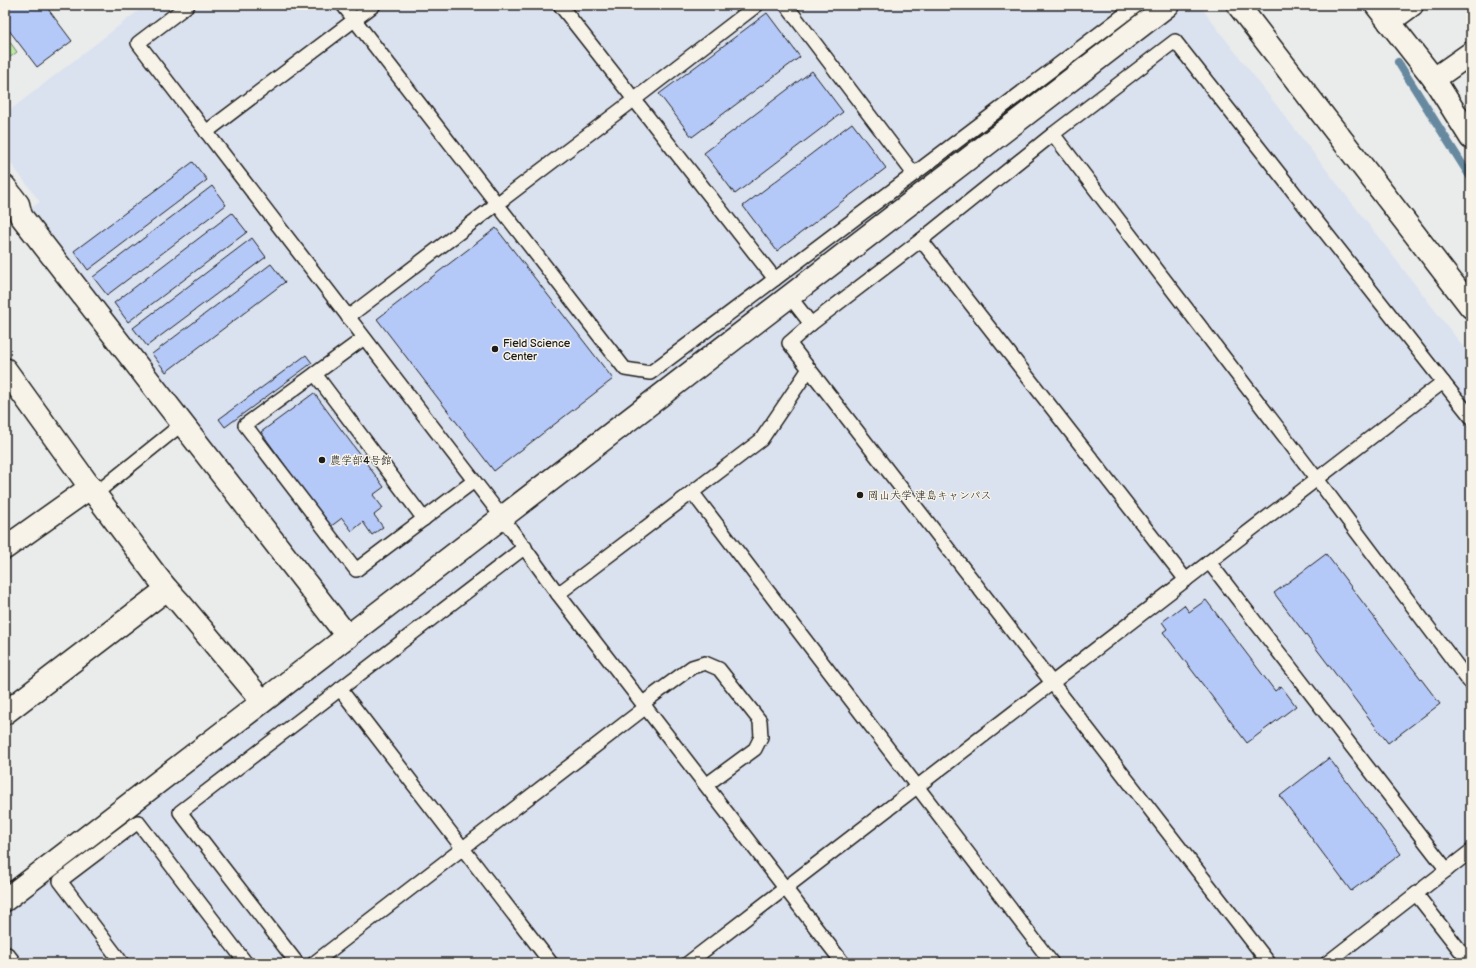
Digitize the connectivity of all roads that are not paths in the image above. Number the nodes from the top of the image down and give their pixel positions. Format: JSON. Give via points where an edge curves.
{"nodes":[{"id":1,"x":188,"y":5,"type":"edge"},
{"id":2,"x":343,"y":5,"type":"edge"},
{"id":3,"x":374,"y":5,"type":"edge"},
{"id":4,"x":560,"y":5,"type":"edge"},
{"id":5,"x":757,"y":5,"type":"edge"},
{"id":6,"x":786,"y":5,"type":"edge"},
{"id":7,"x":1137,"y":5,"type":"edge"},
{"id":8,"x":1168,"y":5,"type":"edge"},
{"id":9,"x":1238,"y":5,"type":"edge"},
{"id":10,"x":1376,"y":5,"type":"edge"},
{"id":11,"x":1412,"y":5,"type":"edge"},
{"id":12,"x":354,"y":20,"type":"junction"},
{"id":13,"x":1389,"y":22,"type":"junction"},
{"id":14,"x":1471,"y":53,"type":"edge"},
{"id":15,"x":1434,"y":79,"type":"junction"},
{"id":16,"x":635,"y":99,"type":"junction"},
{"id":17,"x":206,"y":132,"type":"junction"},
{"id":18,"x":1053,"y":134,"type":"junction"},
{"id":19,"x":1471,"y":138,"type":"edge"},
{"id":20,"x":914,"y":174,"type":"junction"},
{"id":21,"x":5,"y":187,"type":"edge"},
{"id":22,"x":496,"y":204,"type":"junction"},
{"id":23,"x":921,"y":240,"type":"junction"},
{"id":24,"x":775,"y":279,"type":"junction"},
{"id":25,"x":790,"y":297,"type":"junction"},
{"id":26,"x":1471,"y":307,"type":"edge"},
{"id":27,"x":348,"y":317,"type":"junction"},
{"id":28,"x":811,"y":324,"type":"junction"},
{"id":29,"x":364,"y":338,"type":"junction"},
{"id":30,"x":5,"y":369,"type":"edge"},
{"id":31,"x":809,"y":370,"type":"junction"},
{"id":32,"x":315,"y":374,"type":"junction"},
{"id":33,"x":1443,"y":382,"type":"junction"},
{"id":34,"x":1471,"y":417,"type":"edge"},
{"id":35,"x":182,"y":424,"type":"junction"},
{"id":36,"x":1317,"y":479,"type":"junction"},
{"id":37,"x":474,"y":481,"type":"junction"},
{"id":38,"x":93,"y":490,"type":"junction"},
{"id":39,"x":692,"y":492,"type":"junction"},
{"id":40,"x":502,"y":517,"type":"junction"},
{"id":41,"x":424,"y":519,"type":"junction"},
{"id":42,"x":524,"y":547,"type":"junction"},
{"id":43,"x":5,"y":548,"type":"edge"},
{"id":44,"x":1209,"y":562,"type":"junction"},
{"id":45,"x":1186,"y":580,"type":"junction"},
{"id":46,"x":167,"y":589,"type":"junction"},
{"id":47,"x":558,"y":594,"type":"junction"},
{"id":48,"x":348,"y":637,"type":"junction"},
{"id":49,"x":1052,"y":683,"type":"junction"},
{"id":50,"x":1471,"y":684,"type":"edge"},
{"id":51,"x":340,"y":689,"type":"junction"},
{"id":52,"x":262,"y":701,"type":"junction"},
{"id":53,"x":644,"y":705,"type":"junction"},
{"id":54,"x":5,"y":713,"type":"edge"},
{"id":55,"x":706,"y":785,"type":"junction"},
{"id":56,"x":917,"y":787,"type":"junction"},
{"id":57,"x":463,"y":848,"type":"junction"},
{"id":58,"x":1471,"y":851,"type":"edge"},
{"id":59,"x":1447,"y":870,"type":"junction"},
{"id":60,"x":785,"y":888,"type":"junction"},
{"id":61,"x":1416,"y":894,"type":"junction"},
{"id":62,"x":5,"y":900,"type":"edge"},
{"id":63,"x":5,"y":958,"type":"edge"},
{"id":64,"x":9,"y":963,"type":"edge"},
{"id":65,"x":122,"y":963,"type":"edge"},
{"id":66,"x":246,"y":963,"type":"edge"},
{"id":67,"x":296,"y":963,"type":"edge"},
{"id":68,"x":314,"y":963,"type":"edge"},
{"id":69,"x":552,"y":963,"type":"edge"},
{"id":70,"x":688,"y":963,"type":"edge"},
{"id":71,"x":844,"y":963,"type":"edge"},
{"id":72,"x":1052,"y":963,"type":"edge"},
{"id":73,"x":1269,"y":963,"type":"edge"},
{"id":74,"x":1326,"y":963,"type":"edge"},
{"id":75,"x":1470,"y":963,"type":"edge"}],
"edges":[{"from":1,"to":17,"type":"lane","via":[[138,43]]},
{"from":2,"to":12,"type":"lane"},
{"from":3,"to":12,"type":"lane"},
{"from":4,"to":16,"type":"lane"},
{"from":5,"to":16,"type":"lane"},
{"from":6,"to":20,"type":"lane"},
{"from":7,"to":20,"type":"lane"},
{"from":8,"to":25,"type":"street"},
{"from":9,"to":26,"type":"street"},
{"from":10,"to":13,"type":"street"},
{"from":11,"to":13,"type":"street"},
{"from":12,"to":17,"type":"lane"},
{"from":12,"to":22,"type":"lane"},
{"from":13,"to":15,"type":"street"},
{"from":14,"to":15,"type":"street"},
{"from":15,"to":19,"type":"street"},
{"from":16,"to":22,"type":"lane"},
{"from":16,"to":24,"type":"lane"},
{"from":17,"to":27,"type":"lane"},
{"from":18,"to":23,"type":"lane"},
{"from":18,"to":33,"type":"lane","via":[[1175,41]]},
{"from":18,"to":36,"type":"lane"},
{"from":20,"to":24,"type":"lane"},
{"from":21,"to":35,"type":"street","via":[[18,204],[21,216]]},
{"from":22,"to":24,"type":"lane","via":[[625,369],[650,373]]},
{"from":22,"to":27,"type":"lane"},
{"from":23,"to":28,"type":"lane"},
{"from":23,"to":45,"type":"lane"},
{"from":25,"to":28,"type":"lane"},
{"from":25,"to":40,"type":"street"},
{"from":27,"to":29,"type":"lane"},
{"from":28,"to":31,"type":"lane","via":[[789,343]]},
{"from":29,"to":32,"type":"lane"},
{"from":29,"to":37,"type":"lane"},
{"from":30,"to":38,"type":"street"},
{"from":31,"to":39,"type":"lane","via":[[761,440]]},
{"from":31,"to":49,"type":"lane"},
{"from":32,"to":41,"type":"lane"},
{"from":32,"to":41,"type":"lane","via":[[245,425],[356,570]]},
{"from":33,"to":34,"type":"lane"},
{"from":33,"to":36,"type":"lane"},
{"from":35,"to":38,"type":"lane"},
{"from":35,"to":48,"type":"street"},
{"from":36,"to":44,"type":"lane"},
{"from":36,"to":50,"type":"lane"},
{"from":37,"to":40,"type":"lane"},
{"from":37,"to":41,"type":"lane"},
{"from":38,"to":43,"type":"street"},
{"from":38,"to":46,"type":"street"},
{"from":39,"to":47,"type":"lane"},
{"from":39,"to":56,"type":"lane"},
{"from":40,"to":42,"type":"lane"},
{"from":40,"to":48,"type":"street"},
{"from":42,"to":47,"type":"lane"},
{"from":42,"to":51,"type":"lane"},
{"from":44,"to":45,"type":"lane"},
{"from":44,"to":59,"type":"lane"},
{"from":45,"to":49,"type":"lane"},
{"from":46,"to":52,"type":"street"},
{"from":46,"to":54,"type":"street"},
{"from":47,"to":53,"type":"lane"},
{"from":48,"to":52,"type":"street"},
{"from":49,"to":56,"type":"lane"},
{"from":49,"to":73,"type":"lane"},
{"from":51,"to":57,"type":"lane"},
{"from":51,"to":67,"type":"lane","via":[[180,812]]},
{"from":52,"to":62,"type":"street"},
{"from":53,"to":55,"type":"lane"},
{"from":53,"to":55,"type":"lane","via":[[692,667],[705,663],[719,669],[760,721],[761,737],[755,749]]},
{"from":53,"to":57,"type":"lane"},
{"from":55,"to":60,"type":"lane"},
{"from":56,"to":60,"type":"lane"},
{"from":56,"to":72,"type":"lane"},
{"from":57,"to":68,"type":"lane"},
{"from":57,"to":69,"type":"lane"},
{"from":58,"to":59,"type":"lane"},
{"from":59,"to":61,"type":"lane"},
{"from":60,"to":70,"type":"lane"},
{"from":60,"to":71,"type":"lane"},
{"from":61,"to":74,"type":"lane"},
{"from":61,"to":75,"type":"lane"},
{"from":63,"to":64,"type":"street"},
{"from":65,"to":66,"type":"lane","via":[[60,881],[138,822]]}]}
